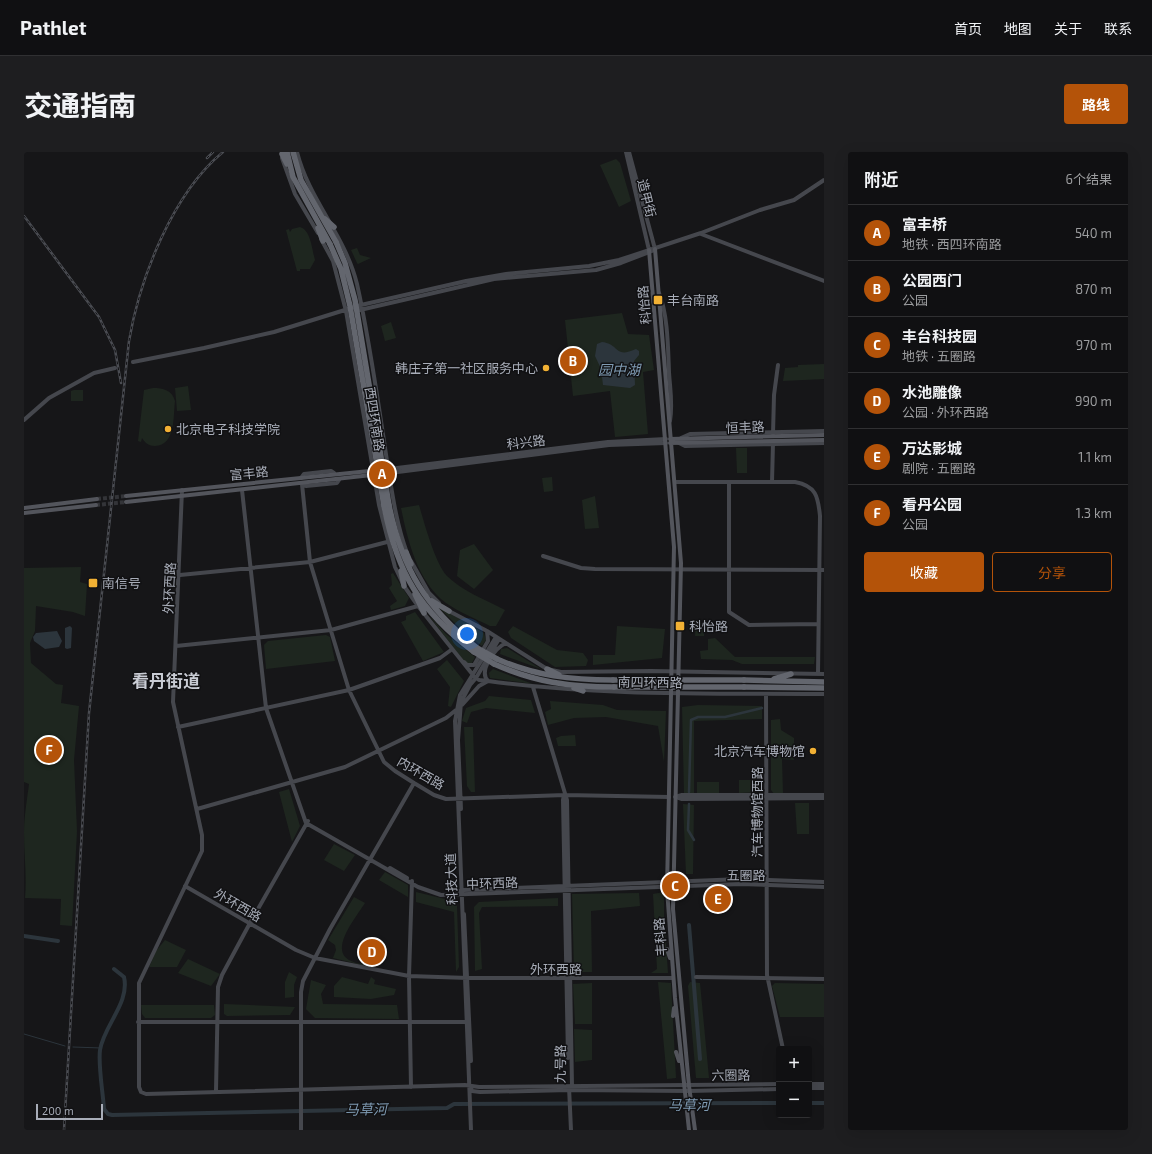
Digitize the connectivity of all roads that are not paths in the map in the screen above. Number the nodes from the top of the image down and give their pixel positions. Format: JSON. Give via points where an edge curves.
{"nodes":[{"id":1,"x":293,"y":152,"type":"edge"},
{"id":2,"x":297,"y":152,"type":"edge"},
{"id":3,"x":626,"y":152,"type":"edge"},
{"id":4,"x":629,"y":152,"type":"edge"},
{"id":5,"x":283,"y":153,"type":"edge"},
{"id":6,"x":824,"y":180,"type":"edge"},
{"id":7,"x":321,"y":214,"type":"junction"},
{"id":8,"x":315,"y":218,"type":"junction"},
{"id":9,"x":334,"y":227,"type":"junction"},
{"id":10,"x":701,"y":234,"type":"junction"},
{"id":11,"x":323,"y":241,"type":"junction"},
{"id":12,"x":333,"y":243,"type":"junction"},
{"id":13,"x":655,"y":249,"type":"junction"},
{"id":14,"x":649,"y":252,"type":"junction"},
{"id":15,"x":824,"y":281,"type":"edge"},
{"id":16,"x":358,"y":290,"type":"junction"},
{"id":17,"x":341,"y":292,"type":"junction"},
{"id":18,"x":362,"y":307,"type":"junction"},
{"id":19,"x":346,"y":311,"type":"junction"},
{"id":20,"x":371,"y":361,"type":"junction"},
{"id":21,"x":133,"y":362,"type":"dead end"},
{"id":22,"x":355,"y":364,"type":"junction"},
{"id":23,"x":778,"y":364,"type":"dead end"},
{"id":24,"x":115,"y":368,"type":"dead end"},
{"id":25,"x":24,"y":420,"type":"edge"},
{"id":26,"x":824,"y":431,"type":"edge"},
{"id":27,"x":824,"y":434,"type":"edge"},
{"id":28,"x":773,"y":439,"type":"junction"},
{"id":29,"x":824,"y":440,"type":"edge"},
{"id":30,"x":666,"y":441,"type":"junction"},
{"id":31,"x":671,"y":441,"type":"junction"},
{"id":32,"x":824,"y":443,"type":"edge"},
{"id":33,"x":387,"y":458,"type":"junction"},
{"id":34,"x":371,"y":460,"type":"junction"},
{"id":35,"x":372,"y":470,"type":"junction"},
{"id":36,"x":389,"y":471,"type":"junction"},
{"id":37,"x":373,"y":476,"type":"junction"},
{"id":38,"x":675,"y":482,"type":"junction"},
{"id":39,"x":729,"y":482,"type":"junction"},
{"id":40,"x":772,"y":482,"type":"junction"},
{"id":41,"x":302,"y":484,"type":"junction"},
{"id":42,"x":182,"y":490,"type":"junction"},
{"id":43,"x":242,"y":490,"type":"junction"},
{"id":44,"x":126,"y":496,"type":"tunnel mouth"},
{"id":45,"x":182,"y":496,"type":"junction"},
{"id":46,"x":97,"y":499,"type":"tunnel mouth"},
{"id":47,"x":126,"y":502,"type":"tunnel mouth"},
{"id":48,"x":96,"y":505,"type":"tunnel mouth"},
{"id":49,"x":387,"y":505,"type":"junction"},
{"id":50,"x":24,"y":508,"type":"edge"},
{"id":51,"x":24,"y":513,"type":"edge"},
{"id":52,"x":387,"y":542,"type":"junction"},
{"id":53,"x":406,"y":552,"type":"junction"},
{"id":54,"x":543,"y":556,"type":"dead end"},
{"id":55,"x":310,"y":562,"type":"junction"},
{"id":56,"x":399,"y":563,"type":"junction"},
{"id":57,"x":250,"y":568,"type":"junction"},
{"id":58,"x":675,"y":569,"type":"junction"},
{"id":59,"x":681,"y":569,"type":"junction"},
{"id":60,"x":728,"y":570,"type":"junction"},
{"id":61,"x":818,"y":570,"type":"junction"},
{"id":62,"x":824,"y":570,"type":"edge"},
{"id":63,"x":180,"y":575,"type":"junction"},
{"id":64,"x":418,"y":585,"type":"junction"},
{"id":65,"x":404,"y":586,"type":"junction"},
{"id":66,"x":414,"y":590,"type":"junction"},
{"id":67,"x":425,"y":596,"type":"junction"},
{"id":68,"x":418,"y":606,"type":"junction"},
{"id":69,"x":449,"y":611,"type":"junction"},
{"id":70,"x":424,"y":613,"type":"junction"},
{"id":71,"x":818,"y":624,"type":"junction"},
{"id":72,"x":331,"y":630,"type":"junction"},
{"id":73,"x":487,"y":631,"type":"junction"},
{"id":74,"x":258,"y":638,"type":"junction"},
{"id":75,"x":498,"y":638,"type":"junction"},
{"id":76,"x":506,"y":643,"type":"junction"},
{"id":77,"x":176,"y":646,"type":"junction"},
{"id":78,"x":452,"y":650,"type":"junction"},
{"id":79,"x":476,"y":650,"type":"junction"},
{"id":80,"x":456,"y":656,"type":"junction"},
{"id":81,"x":495,"y":661,"type":"junction"},
{"id":82,"x":474,"y":665,"type":"junction"},
{"id":83,"x":546,"y":669,"type":"junction"},
{"id":84,"x":672,"y":671,"type":"junction"},
{"id":85,"x":678,"y":671,"type":"junction"},
{"id":86,"x":791,"y":674,"type":"junction"},
{"id":87,"x":818,"y":674,"type":"junction"},
{"id":88,"x":824,"y":674,"type":"edge"},
{"id":89,"x":474,"y":677,"type":"junction"},
{"id":90,"x":575,"y":680,"type":"junction"},
{"id":91,"x":770,"y":681,"type":"junction"},
{"id":92,"x":488,"y":682,"type":"junction"},
{"id":93,"x":824,"y":682,"type":"edge"},
{"id":94,"x":614,"y":684,"type":"junction"},
{"id":95,"x":791,"y":684,"type":"junction"},
{"id":96,"x":564,"y":685,"type":"junction"},
{"id":97,"x":533,"y":687,"type":"junction"},
{"id":98,"x":824,"y":688,"type":"edge"},
{"id":99,"x":349,"y":690,"type":"junction"},
{"id":100,"x":583,"y":691,"type":"junction"},
{"id":101,"x":672,"y":694,"type":"junction"},
{"id":102,"x":677,"y":694,"type":"junction"},
{"id":103,"x":766,"y":694,"type":"junction"},
{"id":104,"x":824,"y":694,"type":"edge"},
{"id":105,"x":266,"y":708,"type":"junction"},
{"id":106,"x":461,"y":708,"type":"junction"},
{"id":107,"x":456,"y":710,"type":"junction"},
{"id":108,"x":178,"y":727,"type":"junction"},
{"id":109,"x":378,"y":752,"type":"junction"},
{"id":110,"x":292,"y":783,"type":"junction"},
{"id":111,"x":414,"y":783,"type":"junction"},
{"id":112,"x":565,"y":795,"type":"junction"},
{"id":113,"x":824,"y":795,"type":"edge"},
{"id":114,"x":669,"y":797,"type":"junction"},
{"id":115,"x":675,"y":797,"type":"junction"},
{"id":116,"x":767,"y":797,"type":"junction"},
{"id":117,"x":459,"y":798,"type":"junction"},
{"id":118,"x":824,"y":798,"type":"edge"},
{"id":119,"x":197,"y":810,"type":"junction"},
{"id":120,"x":675,"y":821,"type":"junction"},
{"id":121,"x":307,"y":822,"type":"junction"},
{"id":122,"x":677,"y":833,"type":"dead end"},
{"id":123,"x":677,"y":856,"type":"dead end"},
{"id":124,"x":371,"y":859,"type":"junction"},
{"id":125,"x":674,"y":869,"type":"junction"},
{"id":126,"x":767,"y":879,"type":"junction"},
{"id":127,"x":668,"y":881,"type":"junction"},
{"id":128,"x":674,"y":881,"type":"junction"},
{"id":129,"x":412,"y":882,"type":"junction"},
{"id":130,"x":824,"y":882,"type":"edge"},
{"id":131,"x":767,"y":885,"type":"junction"},
{"id":132,"x":185,"y":886,"type":"junction"},
{"id":133,"x":566,"y":887,"type":"junction"},
{"id":134,"x":668,"y":887,"type":"junction"},
{"id":135,"x":674,"y":887,"type":"junction"},
{"id":136,"x":824,"y":887,"type":"edge"},
{"id":137,"x":463,"y":893,"type":"junction"},
{"id":138,"x":668,"y":903,"type":"junction"},
{"id":139,"x":665,"y":915,"type":"dead end"},
{"id":140,"x":250,"y":923,"type":"junction"},
{"id":141,"x":667,"y":949,"type":"dead end"},
{"id":142,"x":315,"y":958,"type":"junction"},
{"id":143,"x":672,"y":964,"type":"junction"},
{"id":144,"x":409,"y":976,"type":"junction"},
{"id":145,"x":696,"y":977,"type":"dead end"},
{"id":146,"x":466,"y":978,"type":"junction"},
{"id":147,"x":673,"y":978,"type":"junction"},
{"id":148,"x":568,"y":979,"type":"junction"},
{"id":149,"x":768,"y":979,"type":"junction"},
{"id":150,"x":824,"y":979,"type":"edge"},
{"id":151,"x":675,"y":998,"type":"junction"},
{"id":152,"x":673,"y":1016,"type":"dead end"},
{"id":153,"x":138,"y":1022,"type":"junction"},
{"id":154,"x":217,"y":1022,"type":"junction"},
{"id":155,"x":301,"y":1022,"type":"junction"},
{"id":156,"x":410,"y":1022,"type":"junction"},
{"id":157,"x":466,"y":1022,"type":"junction"},
{"id":158,"x":782,"y":1046,"type":"edge"},
{"id":159,"x":676,"y":1052,"type":"dead end"},
{"id":160,"x":681,"y":1069,"type":"junction"},
{"id":161,"x":776,"y":1084,"type":"edge"},
{"id":162,"x":812,"y":1084,"type":"edge"},
{"id":163,"x":824,"y":1084,"type":"edge"},
{"id":164,"x":411,"y":1086,"type":"junction"},
{"id":165,"x":570,"y":1087,"type":"junction"},
{"id":166,"x":471,"y":1088,"type":"junction"},
{"id":167,"x":684,"y":1088,"type":"junction"},
{"id":168,"x":689,"y":1088,"type":"junction"},
{"id":169,"x":812,"y":1088,"type":"edge"},
{"id":170,"x":824,"y":1088,"type":"edge"},
{"id":171,"x":776,"y":1089,"type":"edge"},
{"id":172,"x":301,"y":1090,"type":"junction"},
{"id":173,"x":216,"y":1091,"type":"junction"},
{"id":174,"x":301,"y":1130,"type":"edge"},
{"id":175,"x":472,"y":1130,"type":"edge"},
{"id":176,"x":571,"y":1130,"type":"edge"},
{"id":177,"x":689,"y":1130,"type":"edge"},
{"id":178,"x":695,"y":1130,"type":"edge"}],
"edges":[{"from":1,"to":7,"type":"highway","name":"西四环南路","via":[[301,180]]},
{"from":2,"to":9,"type":"street","name":"西四环南路","via":[[308,184]]},
{"from":3,"to":14,"type":"street","name":"造甲街"},
{"from":4,"to":13,"type":"street","name":"造甲街"},
{"from":5,"to":8,"type":"highway","name":"西四环南路","via":[[292,177]]},
{"from":5,"to":11,"type":"street","name":"西四环南路","via":[[287,176],[295,194]]},
{"from":6,"to":10,"type":"street","via":[[794,200],[760,210]]},
{"from":7,"to":9,"type":"highway"},
{"from":7,"to":12,"type":"highway","name":"西四环南路"},
{"from":8,"to":11,"type":"highway"},
{"from":8,"to":12,"type":"highway","name":"西四环南路"},
{"from":9,"to":16,"type":"street","name":"西四环南路","via":[[348,255]]},
{"from":10,"to":13,"type":"street"},
{"from":10,"to":15,"type":"street"},
{"from":11,"to":17,"type":"street","name":"西四环南路"},
{"from":12,"to":49,"type":"highway","name":"西四环南路","bridge":true,"via":[[345,263],[355,300]]},
{"from":13,"to":14,"type":"street"},
{"from":13,"to":31,"type":"main road","name":"科怡路"},
{"from":14,"to":18,"type":"street","via":[[596,270],[494,280]]},
{"from":14,"to":30,"type":"main road","name":"科怡路"},
{"from":16,"to":17,"type":"street","via":[[358,295],[351,297]]},
{"from":16,"to":18,"type":"street","name":"西四环南路"},
{"from":17,"to":19,"type":"street","name":"西四环南路"},
{"from":18,"to":19,"type":"street"},
{"from":18,"to":20,"type":"street","name":"西四环南路"},
{"from":19,"to":21,"type":"street","via":[[268,333]]},
{"from":19,"to":22,"type":"street","name":"西四环南路"},
{"from":20,"to":22,"type":"street"},
{"from":20,"to":33,"type":"street","name":"西四环南路"},
{"from":22,"to":34,"type":"street","name":"西四环南路"},
{"from":23,"to":28,"type":"street"},
{"from":24,"to":25,"type":"street","via":[[94,373],[49,398]]},
{"from":26,"to":28,"type":"street"},
{"from":27,"to":28,"type":"main road","name":"恒丰路"},
{"from":28,"to":29,"type":"main road","name":"恒丰路"},
{"from":28,"to":31,"type":"main road","name":"恒丰路"},
{"from":28,"to":31,"type":"main road","name":"恒丰路","via":[[679,444]]},
{"from":28,"to":32,"type":"street"},
{"from":28,"to":40,"type":"street"},
{"from":30,"to":31,"type":"main road","name":"恒丰路"},
{"from":30,"to":36,"type":"street","name":"科兴路","via":[[608,442]]},
{"from":30,"to":58,"type":"main road","name":"科怡路"},
{"from":31,"to":38,"type":"main road","name":"科怡路"},
{"from":33,"to":34,"type":"street"},
{"from":33,"to":36,"type":"street","name":"西四环南路"},
{"from":34,"to":35,"type":"street","name":"西四环南路"},
{"from":35,"to":36,"type":"main road","name":"富丰路"},
{"from":35,"to":37,"type":"street","name":"西四环南路"},
{"from":35,"to":42,"type":"main road","name":"富丰路"},
{"from":36,"to":37,"type":"main road","name":"富丰路"},
{"from":36,"to":53,"type":"street","name":"西四环南路","via":[[398,525]]},
{"from":37,"to":41,"type":"main road","name":"富丰路"},
{"from":37,"to":52,"type":"street","name":"西四环南路"},
{"from":38,"to":39,"type":"street"},
{"from":38,"to":59,"type":"main road","name":"科怡路"},
{"from":39,"to":40,"type":"street"},
{"from":39,"to":60,"type":"street"},
{"from":40,"to":61,"type":"street","via":[[806,484],[818,500]]},
{"from":41,"to":43,"type":"main road","name":"富丰路"},
{"from":41,"to":55,"type":"street","name":"内环西路"},
{"from":42,"to":44,"type":"main road","name":"富丰路"},
{"from":42,"to":45,"type":"street","name":"外环西路"},
{"from":43,"to":45,"type":"main road","name":"富丰路"},
{"from":43,"to":57,"type":"street"},
{"from":45,"to":47,"type":"main road","name":"富丰路"},
{"from":45,"to":63,"type":"street","name":"外环西路"},
{"from":46,"to":50,"type":"main road"},
{"from":48,"to":51,"type":"main road"},
{"from":49,"to":56,"type":"highway","name":"西四环南路","via":[[390,535]]},
{"from":49,"to":64,"type":"highway","name":"西四环南路","via":[[400,547]]},
{"from":52,"to":55,"type":"street"},
{"from":52,"to":65,"type":"street","name":"西四环南路"},
{"from":53,"to":64,"type":"highway"},
{"from":53,"to":69,"type":"street","name":"西四环南路","via":[[429,593]]},
{"from":54,"to":58,"type":"street","via":[[581,568]]},
{"from":55,"to":57,"type":"street"},
{"from":55,"to":72,"type":"street","name":"内环西路"},
{"from":56,"to":65,"type":"highway"},
{"from":56,"to":66,"type":"highway","name":"西四环南路"},
{"from":57,"to":63,"type":"street"},
{"from":57,"to":74,"type":"street"},
{"from":58,"to":59,"type":"street"},
{"from":58,"to":84,"type":"main road","name":"科怡路"},
{"from":59,"to":60,"type":"street"},
{"from":59,"to":85,"type":"main road","name":"科怡路"},
{"from":60,"to":61,"type":"street"},
{"from":60,"to":71,"type":"street","via":[[729,612],[749,625]]},
{"from":61,"to":62,"type":"street"},
{"from":61,"to":71,"type":"street"},
{"from":63,"to":77,"type":"street","name":"外环西路"},
{"from":64,"to":67,"type":"highway","name":"西四环南路"},
{"from":65,"to":68,"type":"street","name":"西四环南路"},
{"from":66,"to":70,"type":"highway"},
{"from":66,"to":79,"type":"highway","name":"西四环南路","via":[[450,634]]},
{"from":67,"to":69,"type":"highway"},
{"from":67,"to":79,"type":"highway","name":"西四环南路"},
{"from":68,"to":70,"type":"street","name":"西四环南路"},
{"from":68,"to":72,"type":"street"},
{"from":69,"to":73,"type":"street","name":"西四环南路"},
{"from":70,"to":78,"type":"street","name":"西四环南路"},
{"from":71,"to":87,"type":"street"},
{"from":72,"to":74,"type":"street"},
{"from":72,"to":99,"type":"street","name":"内环西路"},
{"from":73,"to":75,"type":"street","name":"西四环南路"},
{"from":73,"to":82,"type":"street","name":"科技大道","via":[[488,641]]},
{"from":74,"to":77,"type":"street"},
{"from":74,"to":105,"type":"street"},
{"from":75,"to":76,"type":"street","name":"南四环西路"},
{"from":75,"to":89,"type":"street","name":"科技大道"},
{"from":76,"to":83,"type":"street","name":"南四环西路"},
{"from":76,"to":92,"type":"street","via":[[498,647],[484,671]]},
{"from":77,"to":108,"type":"street","name":"外环西路","via":[[173,702]]},
{"from":78,"to":80,"type":"street","name":"西四环南路"},
{"from":78,"to":99,"type":"street","via":[[440,658]]},
{"from":79,"to":81,"type":"highway","name":"西四环南路","bridge":true},
{"from":80,"to":82,"type":"street","via":[[467,665]]},
{"from":80,"to":89,"type":"street","name":"西四环南路"},
{"from":81,"to":90,"type":"highway","via":[[538,674]]},
{"from":81,"to":96,"type":"highway","name":"南四环西路","via":[[536,680]]},
{"from":82,"to":89,"type":"street","name":"科技大道"},
{"from":83,"to":84,"type":"street","name":"南四环西路","via":[[566,672]]},
{"from":83,"to":90,"type":"highway"},
{"from":84,"to":85,"type":"street","name":"南四环西路"},
{"from":84,"to":101,"type":"main road","name":"科怡路"},
{"from":85,"to":86,"type":"street","name":"南四环西路"},
{"from":85,"to":102,"type":"main road","name":"科怡路"},
{"from":86,"to":87,"type":"street","name":"南四环西路"},
{"from":86,"to":91,"type":"highway"},
{"from":87,"to":88,"type":"street","name":"南四环西路"},
{"from":89,"to":92,"type":"street","name":"南四环西路"},
{"from":89,"to":106,"type":"street","name":"科技大道","via":[[464,695]]},
{"from":89,"to":107,"type":"street","name":"科技大道","via":[[460,695]]},
{"from":90,"to":94,"type":"highway"},
{"from":91,"to":94,"type":"highway","bridge":true},
{"from":91,"to":95,"type":"highway"},
{"from":92,"to":97,"type":"street","name":"南四环西路"},
{"from":92,"to":106,"type":"street","via":[[479,686]]},
{"from":93,"to":95,"type":"highway"},
{"from":94,"to":95,"type":"highway","bridge":true,"via":[[744,687]]},
{"from":94,"to":96,"type":"highway","name":"南四环西路"},
{"from":95,"to":98,"type":"highway"},
{"from":96,"to":100,"type":"highway"},
{"from":97,"to":100,"type":"street","name":"南四环西路"},
{"from":97,"to":112,"type":"street","name":"九号路"},
{"from":99,"to":105,"type":"street"},
{"from":99,"to":109,"type":"street","name":"内环西路"},
{"from":100,"to":101,"type":"street","name":"南四环西路"},
{"from":101,"to":102,"type":"street","name":"南四环西路"},
{"from":101,"to":114,"type":"main road","name":"丰科路"},
{"from":102,"to":103,"type":"street","name":"南四环西路"},
{"from":102,"to":115,"type":"main road","name":"丰科路"},
{"from":103,"to":104,"type":"street","name":"南四环西路"},
{"from":103,"to":116,"type":"street","name":"汽车博物馆西路"},
{"from":105,"to":108,"type":"street"},
{"from":105,"to":110,"type":"street"},
{"from":106,"to":117,"type":"street","name":"科技大道","via":[[458,740]]},
{"from":107,"to":109,"type":"street","via":[[446,718]]},
{"from":107,"to":117,"type":"street","name":"科技大道"},
{"from":108,"to":119,"type":"street","name":"外环西路"},
{"from":109,"to":110,"type":"street","via":[[345,767]]},
{"from":109,"to":111,"type":"street","name":"内环西路","via":[[389,767]]},
{"from":110,"to":119,"type":"street"},
{"from":110,"to":121,"type":"street"},
{"from":111,"to":117,"type":"street","name":"内环西路","via":[[440,797]]},
{"from":111,"to":124,"type":"street"},
{"from":112,"to":114,"type":"street","name":"内环西路"},
{"from":112,"to":117,"type":"street","name":"内环西路"},
{"from":112,"to":133,"type":"street","name":"九号路"},
{"from":113,"to":116,"type":"street"},
{"from":114,"to":127,"type":"main road","name":"丰科路"},
{"from":115,"to":116,"type":"street"},
{"from":115,"to":120,"type":"main road","name":"丰科路"},
{"from":116,"to":118,"type":"street"},
{"from":116,"to":126,"type":"street","name":"汽车博物馆西路"},
{"from":117,"to":137,"type":"street","name":"科技大道"},
{"from":119,"to":132,"type":"street","name":"外环西路","via":[[202,850]]},
{"from":120,"to":122,"type":"main road"},
{"from":120,"to":125,"type":"main road","name":"丰科路"},
{"from":121,"to":124,"type":"street","name":"中环西路"},
{"from":121,"to":140,"type":"street"},
{"from":123,"to":125,"type":"main road"},
{"from":124,"to":129,"type":"street","name":"中环西路"},
{"from":124,"to":142,"type":"street"},
{"from":125,"to":128,"type":"main road","name":"丰科路"},
{"from":126,"to":128,"type":"street","name":"五圈路"},
{"from":126,"to":130,"type":"street","name":"五圈路"},
{"from":126,"to":131,"type":"street","name":"汽车博物馆西路"},
{"from":127,"to":128,"type":"street","name":"五圈路"},
{"from":127,"to":133,"type":"street","name":"中环西路"},
{"from":127,"to":134,"type":"main road","name":"丰科路"},
{"from":128,"to":135,"type":"main road","name":"丰科路"},
{"from":129,"to":137,"type":"street","name":"中环西路","via":[[434,894]]},
{"from":129,"to":144,"type":"street"},
{"from":131,"to":135,"type":"street","name":"五圈路"},
{"from":131,"to":136,"type":"street","name":"五圈路"},
{"from":131,"to":149,"type":"street","name":"汽车博物馆西路"},
{"from":132,"to":140,"type":"street","name":"外环西路"},
{"from":132,"to":153,"type":"street","via":[[139,983]]},
{"from":133,"to":134,"type":"street","name":"中环西路"},
{"from":133,"to":137,"type":"street","name":"中环西路"},
{"from":133,"to":148,"type":"street","name":"九号路"},
{"from":134,"to":135,"type":"street","name":"五圈路"},
{"from":134,"to":138,"type":"main road","name":"丰科路"},
{"from":135,"to":168,"type":"main road","name":"丰科路","via":[[673,909]]},
{"from":137,"to":146,"type":"street","name":"科技大道"},
{"from":138,"to":139,"type":"main road"},
{"from":138,"to":143,"type":"main road","name":"丰科路"},
{"from":140,"to":142,"type":"street","name":"外环西路"},
{"from":140,"to":154,"type":"street","via":[[218,986]]},
{"from":141,"to":143,"type":"main road"},
{"from":142,"to":144,"type":"street","name":"外环西路"},
{"from":142,"to":155,"type":"street","via":[[302,987]]},
{"from":143,"to":147,"type":"main road","name":"丰科路"},
{"from":144,"to":146,"type":"street","name":"外环西路"},
{"from":144,"to":156,"type":"street"},
{"from":145,"to":149,"type":"street"},
{"from":146,"to":148,"type":"street","name":"外环西路"},
{"from":146,"to":157,"type":"street","name":"科技大道"},
{"from":146,"to":166,"type":"street","name":"科技大道"},
{"from":147,"to":148,"type":"street","name":"外环西路"},
{"from":147,"to":151,"type":"main road","name":"丰科路"},
{"from":148,"to":165,"type":"street","name":"九号路"},
{"from":149,"to":150,"type":"street"},
{"from":149,"to":158,"type":"street","name":"汽车博物馆西路"},
{"from":151,"to":152,"type":"main road"},
{"from":151,"to":160,"type":"main road","name":"丰科路"},
{"from":153,"to":154,"type":"street"},
{"from":153,"to":173,"type":"street","name":"六圈路","via":[[139,1087],[142,1092],[146,1094]]},
{"from":154,"to":155,"type":"street"},
{"from":154,"to":173,"type":"street"},
{"from":155,"to":156,"type":"street"},
{"from":155,"to":172,"type":"street"},
{"from":156,"to":157,"type":"street"},
{"from":156,"to":164,"type":"street"},
{"from":157,"to":166,"type":"street","name":"科技大道"},
{"from":159,"to":160,"type":"main road"},
{"from":160,"to":167,"type":"main road","name":"丰科路"},
{"from":161,"to":168,"type":"street","name":"六圈路"},
{"from":162,"to":163,"type":"street"},
{"from":164,"to":166,"type":"street","name":"六圈路"},
{"from":164,"to":172,"type":"street","name":"六圈路"},
{"from":165,"to":166,"type":"street","name":"六圈路","via":[[516,1092]]},
{"from":165,"to":167,"type":"street","name":"六圈路"},
{"from":165,"to":176,"type":"street","name":"九号路"},
{"from":166,"to":175,"type":"street"},
{"from":167,"to":168,"type":"street","name":"六圈路"},
{"from":167,"to":177,"type":"main road","name":"丰科路"},
{"from":168,"to":171,"type":"street","name":"六圈路"},
{"from":168,"to":178,"type":"main road","name":"丰科路"},
{"from":169,"to":170,"type":"street"},
{"from":172,"to":173,"type":"street","name":"六圈路"},
{"from":172,"to":174,"type":"street"}]}
